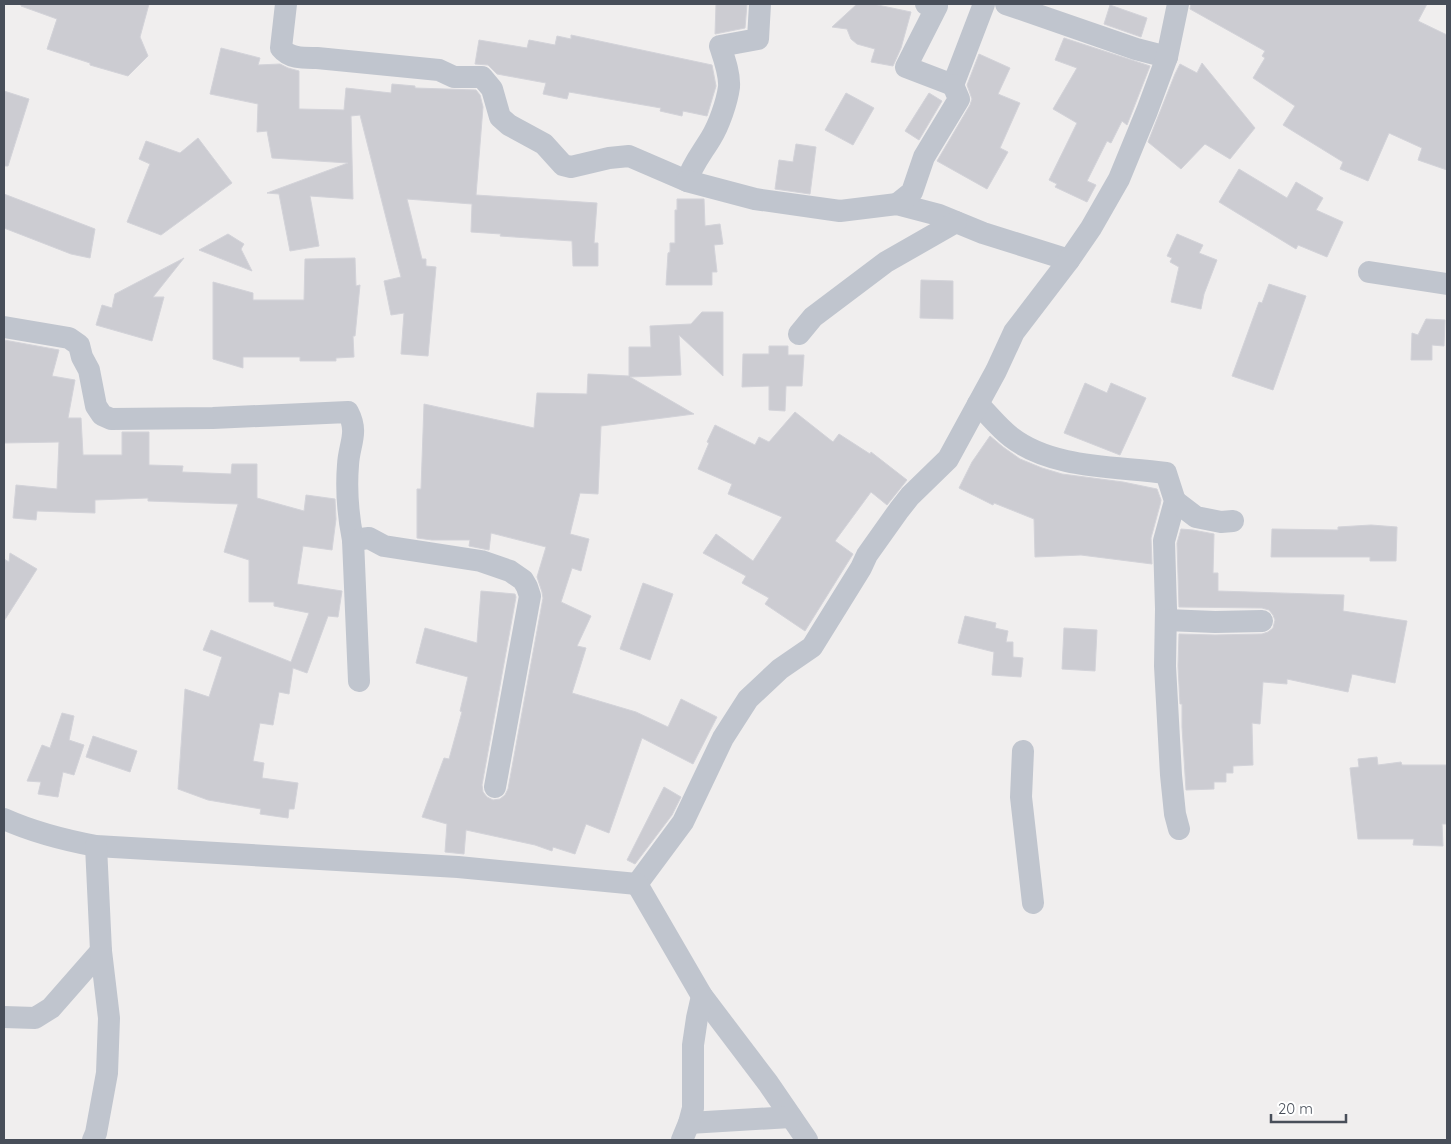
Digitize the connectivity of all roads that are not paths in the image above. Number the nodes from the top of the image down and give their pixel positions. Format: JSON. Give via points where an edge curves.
{"nodes":[{"id":1,"x":286,"y":4,"type":"edge"},
{"id":2,"x":760,"y":4,"type":"edge"},
{"id":3,"x":926,"y":4,"type":"edge"},
{"id":4,"x":984,"y":4,"type":"edge"},
{"id":5,"x":1006,"y":4,"type":"edge"},
{"id":6,"x":1178,"y":4,"type":"edge"},
{"id":7,"x":1167,"y":57,"type":"junction"},
{"id":8,"x":953,"y":85,"type":"junction"},
{"id":9,"x":687,"y":182,"type":"junction"},
{"id":10,"x":897,"y":204,"type":"junction"},
{"id":11,"x":956,"y":222,"type":"junction"},
{"id":12,"x":1069,"y":260,"type":"junction"},
{"id":13,"x":1369,"y":272,"type":"dead end"},
{"id":14,"x":1447,"y":284,"type":"edge"},
{"id":15,"x":4,"y":327,"type":"edge"},
{"id":16,"x":798,"y":334,"type":"dead end"},
{"id":17,"x":978,"y":404,"type":"junction"},
{"id":18,"x":1175,"y":501,"type":"junction"},
{"id":19,"x":1232,"y":521,"type":"dead end"},
{"id":20,"x":353,"y":540,"type":"junction"},
{"id":21,"x":1166,"y":620,"type":"junction"},
{"id":22,"x":1262,"y":621,"type":"dead end"},
{"id":23,"x":359,"y":681,"type":"dead end"},
{"id":24,"x":1023,"y":751,"type":"dead end"},
{"id":25,"x":495,"y":787,"type":"dead end"},
{"id":26,"x":4,"y":819,"type":"edge"},
{"id":27,"x":1179,"y":829,"type":"dead end"},
{"id":28,"x":96,"y":846,"type":"junction"},
{"id":29,"x":637,"y":884,"type":"junction"},
{"id":30,"x":1033,"y":903,"type":"dead end"},
{"id":31,"x":101,"y":951,"type":"junction"},
{"id":32,"x":702,"y":996,"type":"junction"},
{"id":33,"x":4,"y":1017,"type":"edge"},
{"id":34,"x":791,"y":1117,"type":"junction"},
{"id":35,"x":686,"y":1132,"type":"edge"},
{"id":36,"x":93,"y":1140,"type":"edge"},
{"id":37,"x":807,"y":1140,"type":"edge"}],
"edges":[{"from":1,"to":9,"type":"street","via":[[280,48],[285,54],[299,58],[439,70],[454,77],[482,77],[492,89],[500,117],[544,144],[563,165],[571,167],[628,156]]},
{"from":2,"to":9,"type":"street","via":[[758,39],[720,46],[729,87],[721,116]]},
{"from":3,"to":8,"type":"street","via":[[937,6],[906,67]]},
{"from":4,"to":8,"type":"street"},
{"from":5,"to":7,"type":"street"},
{"from":6,"to":7,"type":"street"},
{"from":7,"to":12,"type":"street","via":[[1119,179]]},
{"from":8,"to":10,"type":"street","via":[[959,98],[924,157],[912,192]]},
{"from":9,"to":10,"type":"street","via":[[755,199],[840,211]]},
{"from":10,"to":11,"type":"street"},
{"from":11,"to":12,"type":"street"},
{"from":11,"to":16,"type":"street","via":[[886,262],[813,317]]},
{"from":12,"to":17,"type":"street","via":[[1014,332]]},
{"from":13,"to":14,"type":"street"},
{"from":15,"to":20,"type":"street","via":[[69,338],[79,345],[89,370],[96,406],[102,415],[111,419],[348,412],[353,421],[354,435],[348,463],[348,518]]},
{"from":17,"to":18,"type":"street","via":[[1011,437],[1043,456],[1166,473]]},
{"from":17,"to":29,"type":"street","via":[[948,459],[910,496],[867,555],[812,647],[780,669],[748,699],[723,738],[683,822]]},
{"from":18,"to":19,"type":"street","via":[[1196,517]]},
{"from":18,"to":21,"type":"street","via":[[1164,541]]},
{"from":20,"to":23,"type":"street"},
{"from":20,"to":25,"type":"street","via":[[369,538],[384,546],[481,561],[510,570],[523,580],[530,596]]},
{"from":21,"to":22,"type":"street"},
{"from":21,"to":27,"type":"street","via":[[1167,718]]},
{"from":24,"to":30,"type":"street","via":[[1021,797]]},
{"from":26,"to":28,"type":"street","via":[[68,841]]},
{"from":28,"to":29,"type":"street","via":[[458,867]]},
{"from":28,"to":31,"type":"street"},
{"from":29,"to":32,"type":"street"},
{"from":31,"to":33,"type":"street","via":[[51,1008],[35,1018]]},
{"from":31,"to":36,"type":"street","via":[[109,1018],[107,1073]]},
{"from":32,"to":34,"type":"street"},
{"from":32,"to":35,"type":"street","via":[[693,1046],[693,1108]]},
{"from":34,"to":35,"type":"street"},
{"from":34,"to":37,"type":"street"}]}
